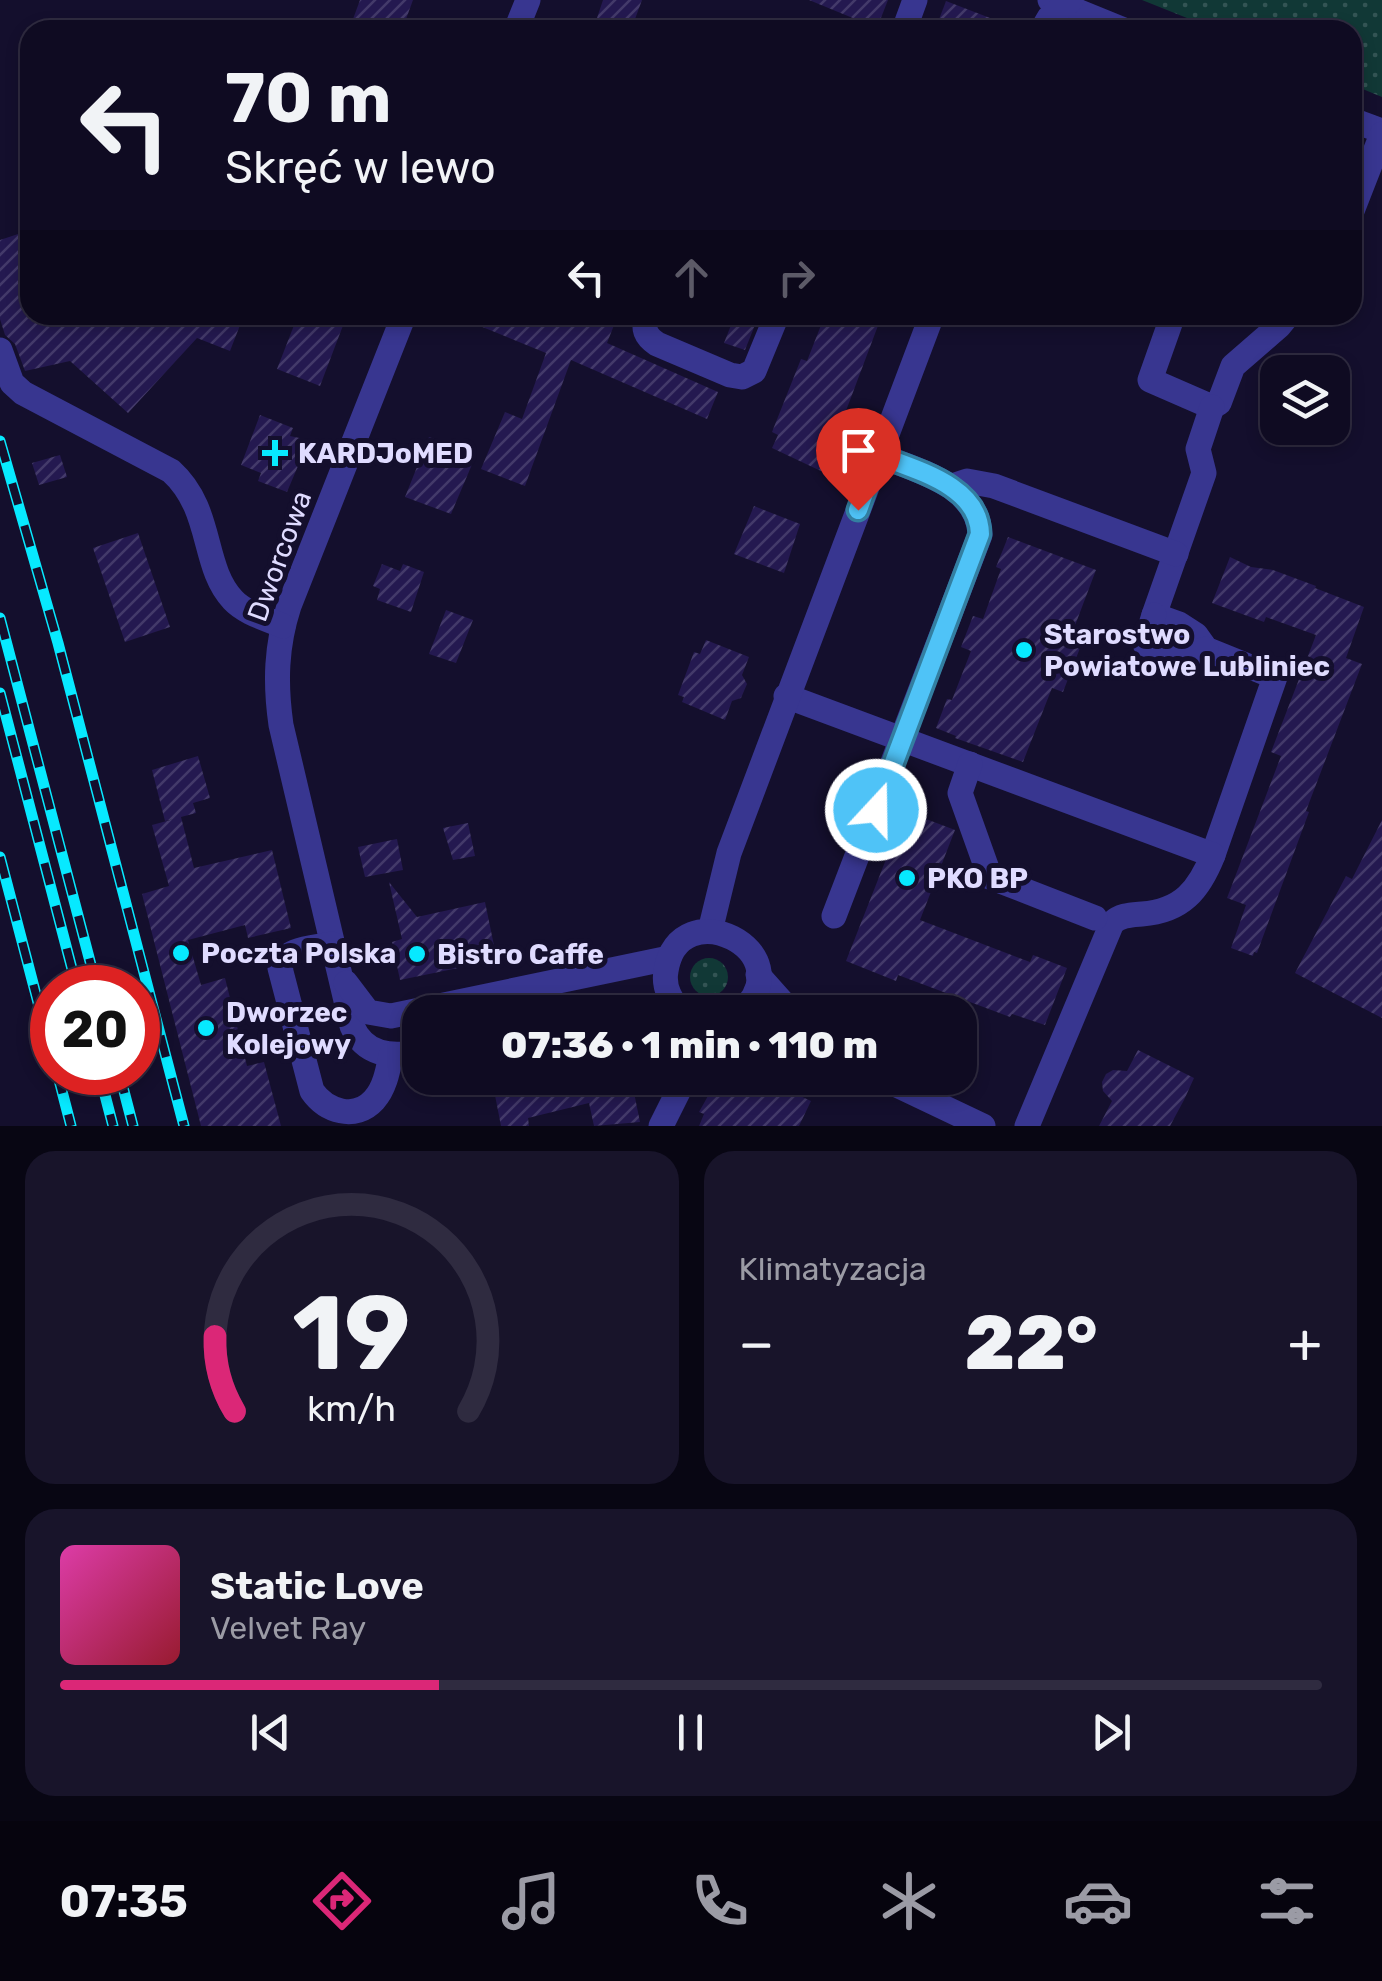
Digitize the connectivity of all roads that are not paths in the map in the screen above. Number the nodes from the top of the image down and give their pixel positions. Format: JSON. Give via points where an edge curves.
{"nodes":[{"id":1,"x":1062,"y":2,"type":"edge"},
{"id":2,"x":1102,"y":20,"type":"edge"},
{"id":3,"x":1382,"y":132,"type":"edge"},
{"id":4,"x":1362,"y":184,"type":"edge"},
{"id":5,"x":400,"y":325,"type":"edge"},
{"id":6,"x":646,"y":325,"type":"edge"},
{"id":7,"x":772,"y":325,"type":"edge"},
{"id":8,"x":928,"y":325,"type":"edge"},
{"id":9,"x":1169,"y":325,"type":"edge"},
{"id":10,"x":1280,"y":325,"type":"edge"},
{"id":11,"x":0,"y":350,"type":"edge"},
{"id":12,"x":1212,"y":407,"type":"junction"},
{"id":13,"x":878,"y":455,"type":"junction"},
{"id":14,"x":952,"y":486,"type":"junction"},
{"id":15,"x":1176,"y":554,"type":"junction"},
{"id":16,"x":283,"y":626,"type":"junction"},
{"id":17,"x":786,"y":696,"type":"junction"},
{"id":18,"x":903,"y":739,"type":"junction"},
{"id":19,"x":970,"y":764,"type":"junction"},
{"id":20,"x":1213,"y":855,"type":"junction"},
{"id":21,"x":834,"y":916,"type":"dead end"},
{"id":22,"x":1095,"y":918,"type":"dead end"},
{"id":23,"x":710,"y":931,"type":"junction"},
{"id":24,"x":332,"y":944,"type":"junction"},
{"id":25,"x":670,"y":958,"type":"junction"},
{"id":26,"x":339,"y":972,"type":"junction"},
{"id":27,"x":758,"y":975,"type":"junction"},
{"id":28,"x":671,"y":995,"type":"edge"},
{"id":29,"x":753,"y":995,"type":"edge"},
{"id":30,"x":776,"y":995,"type":"edge"},
{"id":31,"x":402,"y":1054,"type":"edge"},
{"id":32,"x":391,"y":1055,"type":"junction"},
{"id":33,"x":676,"y":1095,"type":"edge"},
{"id":34,"x":917,"y":1095,"type":"edge"},
{"id":35,"x":664,"y":1119,"type":"edge"},
{"id":36,"x":982,"y":1126,"type":"edge"},
{"id":37,"x":1028,"y":1126,"type":"edge"}],
"edges":[{"from":1,"to":2,"type":"street"},
{"from":3,"to":4,"type":"street"},
{"from":5,"to":16,"type":"street","name":"Dworcowa"},
{"from":6,"to":7,"type":"street","via":[[656,344],[742,377],[754,371]]},
{"from":8,"to":13,"type":"street"},
{"from":9,"to":12,"type":"street","via":[[1150,380]]},
{"from":10,"to":12,"type":"street","via":[[1240,358]]},
{"from":11,"to":16,"type":"street","via":[[23,393],[186,485],[233,600]]},
{"from":12,"to":15,"type":"street","via":[[1198,449],[1204,473]]},
{"from":13,"to":14,"type":"street"},
{"from":13,"to":17,"type":"street"},
{"from":14,"to":15,"type":"street","via":[[994,486]]},
{"from":14,"to":18,"type":"street","via":[[980,523],[980,534]]},
{"from":15,"to":20,"type":"street","via":[[1154,615],[1196,635],[1206,649],[1275,677]]},
{"from":16,"to":24,"type":"street","name":"Dworcowa","via":[[276,676],[281,725]]},
{"from":17,"to":18,"type":"street"},
{"from":17,"to":23,"type":"street","via":[[729,854]]},
{"from":18,"to":19,"type":"street"},
{"from":18,"to":21,"type":"street"},
{"from":19,"to":20,"type":"street"},
{"from":19,"to":22,"type":"street","via":[[960,793],[990,878]]},
{"from":20,"to":37,"type":"street","via":[[1185,901],[1112,923]]},
{"from":23,"to":25,"type":"street","via":[[686,939]]},
{"from":23,"to":27,"type":"street","via":[[743,943]]},
{"from":24,"to":26,"type":"street","name":"Dworcowa"},
{"from":24,"to":32,"type":"street","via":[[288,954],[280,968],[312,1091],[337,1110],[360,1110],[375,1100]]},
{"from":25,"to":26,"type":"street","via":[[391,1016],[358,1004]]},
{"from":25,"to":28,"type":"street"},
{"from":26,"to":32,"type":"street","name":"Dworcowa","via":[[357,1036]]},
{"from":27,"to":29,"type":"street"},
{"from":27,"to":30,"type":"street"},
{"from":31,"to":32,"type":"street"},
{"from":33,"to":35,"type":"street"},
{"from":34,"to":36,"type":"street"}]}
